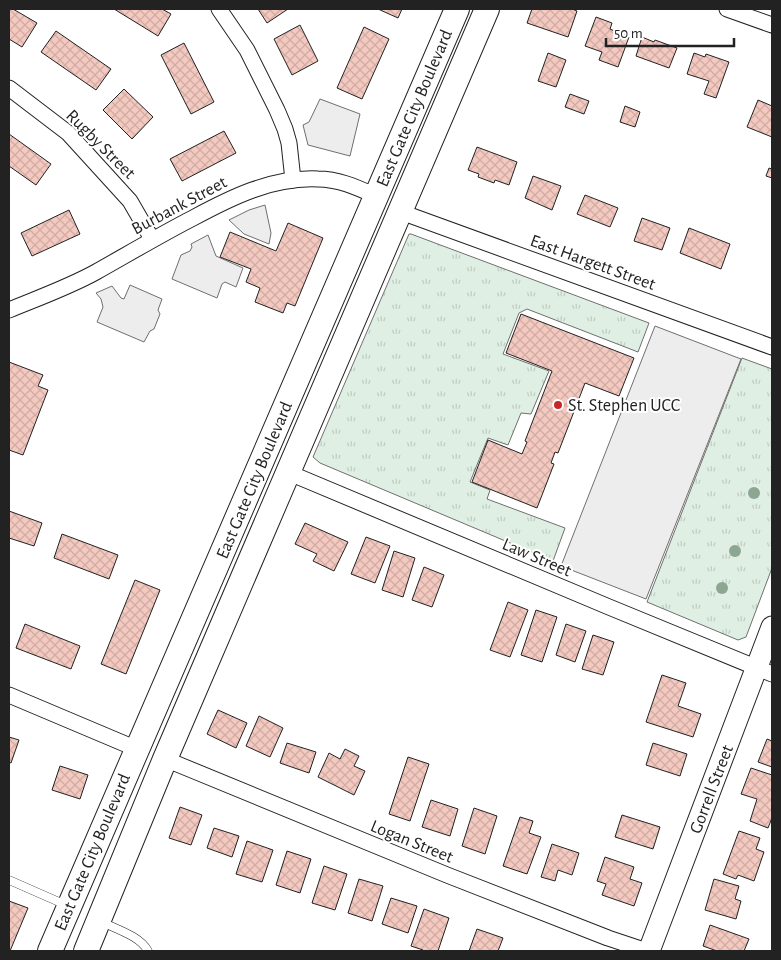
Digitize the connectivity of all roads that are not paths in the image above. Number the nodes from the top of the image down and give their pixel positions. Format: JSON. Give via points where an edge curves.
{"nodes":[{"id":1,"x":218,"y":9,"type":"edge"},
{"id":2,"x":457,"y":9,"type":"edge"},
{"id":3,"x":487,"y":9,"type":"edge"},
{"id":4,"x":728,"y":9,"type":"edge"},
{"id":5,"x":772,"y":25,"type":"edge"},
{"id":6,"x":9,"y":88,"type":"edge"},
{"id":7,"x":293,"y":180,"type":"junction"},
{"id":8,"x":376,"y":196,"type":"junction"},
{"id":9,"x":401,"y":212,"type":"junction"},
{"id":10,"x":152,"y":239,"type":"junction"},
{"id":11,"x":9,"y":310,"type":"edge"},
{"id":12,"x":772,"y":347,"type":"edge"},
{"id":13,"x":288,"y":472,"type":"junction"},
{"id":14,"x":772,"y":627,"type":"edge"},
{"id":15,"x":765,"y":671,"type":"edge"},
{"id":16,"x":9,"y":694,"type":"edge"},
{"id":17,"x":137,"y":749,"type":"junction"},
{"id":18,"x":165,"y":759,"type":"junction"},
{"id":19,"x":9,"y":880,"type":"edge"},
{"id":20,"x":68,"y":906,"type":"junction"},
{"id":21,"x":99,"y":921,"type":"junction"},
{"id":22,"x":50,"y":951,"type":"edge"},
{"id":23,"x":86,"y":951,"type":"edge"},
{"id":24,"x":148,"y":951,"type":"edge"},
{"id":25,"x":648,"y":951,"type":"edge"}],
"edges":[{"from":1,"to":7,"type":"street","via":[[247,50],[277,110],[289,143]]},
{"from":2,"to":8,"type":"main road","name":"East Gate City Boulevard"},
{"from":3,"to":9,"type":"main road","name":"East Gate City Boulevard"},
{"from":4,"to":5,"type":"street"},
{"from":6,"to":10,"type":"street","name":"Rugby Street","via":[[68,133],[130,201]]},
{"from":7,"to":8,"type":"street","name":"Burbank Street","via":[[319,178],[336,181]]},
{"from":7,"to":10,"type":"street","name":"Burbank Street","via":[[248,190]]},
{"from":8,"to":17,"type":"main road","name":"East Gate City Boulevard"},
{"from":9,"to":12,"type":"street","name":"East Hargett Street"},
{"from":9,"to":13,"type":"main road","name":"East Gate City Boulevard"},
{"from":10,"to":11,"type":"street","name":"Burbank Street","via":[[94,273]]},
{"from":13,"to":15,"type":"street","name":"Law Street"},
{"from":13,"to":18,"type":"main road","name":"East Gate City Boulevard"},
{"from":14,"to":15,"type":"street","name":"Gorrell Street"},
{"from":15,"to":25,"type":"street","name":"Gorrell Street"},
{"from":16,"to":17,"type":"street"},
{"from":17,"to":20,"type":"main road","name":"East Gate City Boulevard"},
{"from":18,"to":21,"type":"main road","name":"East Gate City Boulevard"},
{"from":18,"to":25,"type":"street","name":"Logan Street","via":[[447,875]]},
{"from":19,"to":20,"type":"lane"},
{"from":20,"to":22,"type":"main road","name":"East Gate City Boulevard"},
{"from":21,"to":23,"type":"main road","name":"East Gate City Boulevard"},
{"from":21,"to":24,"type":"lane","via":[[134,938]]}]}
